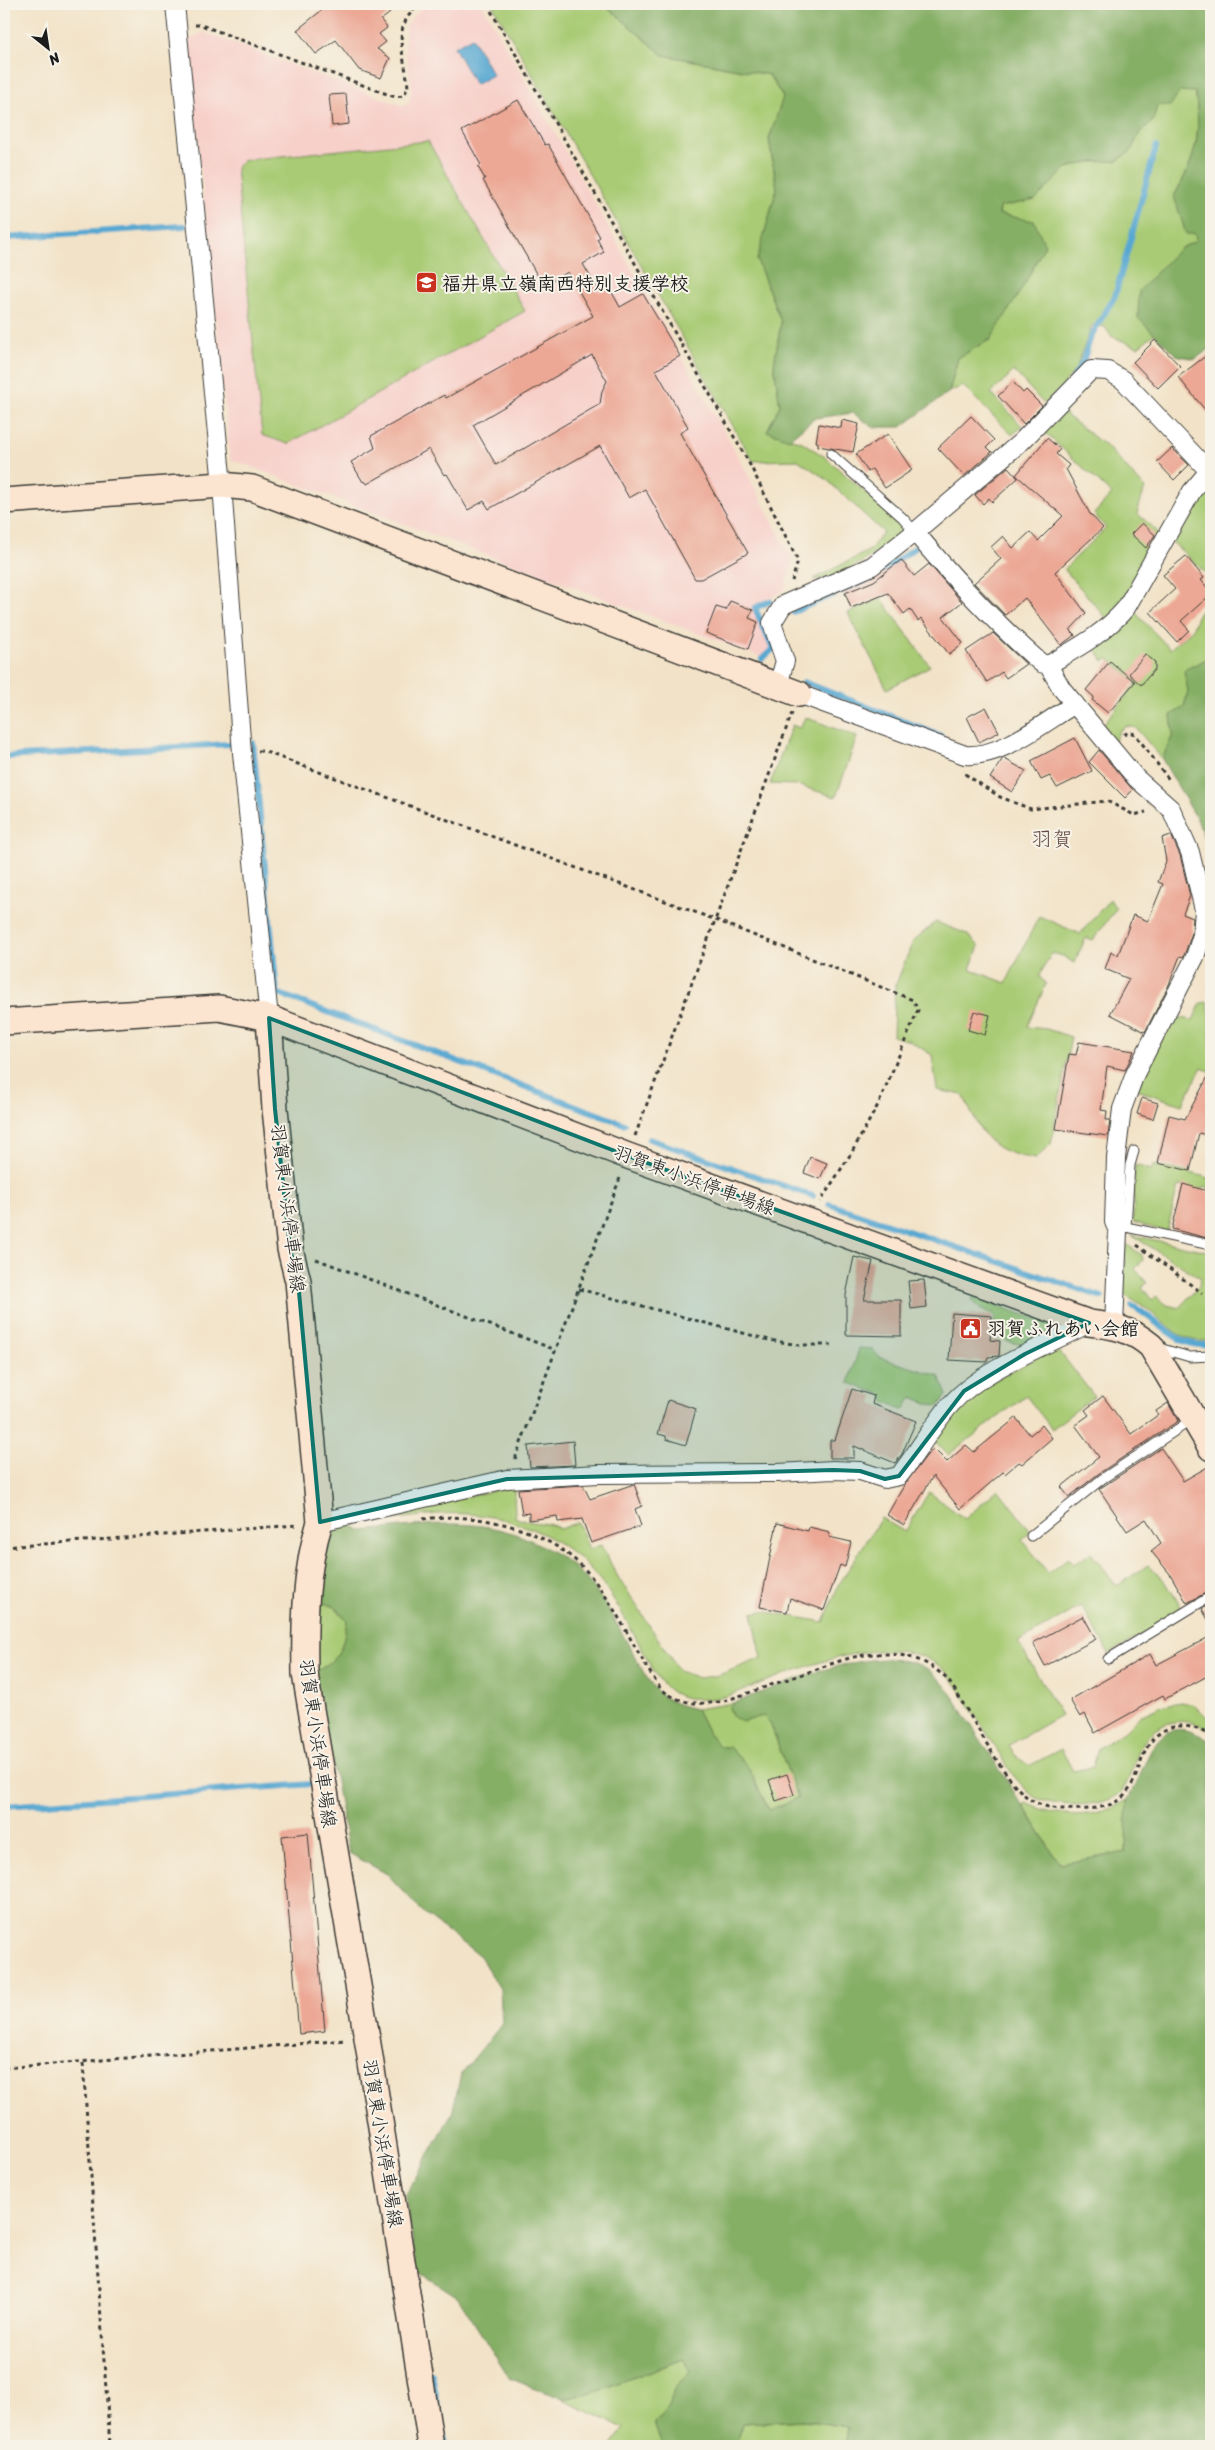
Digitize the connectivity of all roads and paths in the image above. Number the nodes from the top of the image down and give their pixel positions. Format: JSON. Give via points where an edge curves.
{"nodes":[{"id":1,"x":174,"y":4,"type":"edge"},
{"id":2,"x":420,"y":4,"type":"edge"},
{"id":3,"x":487,"y":4,"type":"edge"},
{"id":4,"x":177,"y":25,"type":"junction"},
{"id":5,"x":831,"y":454,"type":"dead end"},
{"id":6,"x":1210,"y":470,"type":"edge"},
{"id":7,"x":222,"y":485,"type":"junction"},
{"id":8,"x":4,"y":501,"type":"edge"},
{"id":9,"x":915,"y":532,"type":"junction"},
{"id":10,"x":783,"y":606,"type":"junction"},
{"id":11,"x":1048,"y":665,"type":"junction"},
{"id":12,"x":788,"y":689,"type":"junction"},
{"id":13,"x":1075,"y":704,"type":"junction"},
{"id":14,"x":1125,"y":741,"type":"dead end"},
{"id":15,"x":242,"y":753,"type":"junction"},
{"id":16,"x":962,"y":771,"type":"dead end"},
{"id":17,"x":1172,"y":785,"type":"dead end"},
{"id":18,"x":1159,"y":797,"type":"junction"},
{"id":19,"x":716,"y":920,"type":"junction"},
{"id":20,"x":269,"y":1018,"type":"junction"},
{"id":21,"x":4,"y":1022,"type":"edge"},
{"id":22,"x":1134,"y":1151,"type":"dead end"},
{"id":23,"x":628,"y":1156,"type":"junction"},
{"id":24,"x":807,"y":1221,"type":"junction"},
{"id":25,"x":1120,"y":1232,"type":"junction"},
{"id":26,"x":1211,"y":1245,"type":"edge"},
{"id":27,"x":290,"y":1249,"type":"junction"},
{"id":28,"x":579,"y":1289,"type":"junction"},
{"id":29,"x":1202,"y":1293,"type":"dead end"},
{"id":30,"x":1089,"y":1323,"type":"junction"},
{"id":31,"x":1114,"y":1326,"type":"junction"},
{"id":32,"x":832,"y":1345,"type":"dead end"},
{"id":33,"x":1151,"y":1346,"type":"junction"},
{"id":34,"x":556,"y":1350,"type":"junction"},
{"id":35,"x":1211,"y":1356,"type":"edge"},
{"id":36,"x":1194,"y":1419,"type":"junction"},
{"id":37,"x":1211,"y":1448,"type":"edge"},
{"id":38,"x":507,"y":1479,"type":"junction"},
{"id":39,"x":418,"y":1520,"type":"dead end"},
{"id":40,"x":320,"y":1522,"type":"junction"},
{"id":41,"x":1031,"y":1536,"type":"dead end"},
{"id":42,"x":4,"y":1547,"type":"edge"},
{"id":43,"x":1211,"y":1596,"type":"edge"},
{"id":44,"x":1108,"y":1659,"type":"dead end"},
{"id":45,"x":1211,"y":1736,"type":"edge"},
{"id":46,"x":367,"y":2038,"type":"junction"},
{"id":47,"x":82,"y":2063,"type":"junction"},
{"id":48,"x":4,"y":2068,"type":"edge"},
{"id":49,"x":110,"y":2446,"type":"edge"},
{"id":50,"x":431,"y":2446,"type":"edge"}],
"edges":[{"from":1,"to":4,"type":"street"},
{"from":2,"to":4,"type":"path","via":[[402,26],[401,48],[408,88],[403,96],[395,97],[201,25]]},
{"from":3,"to":10,"type":"path","via":[[749,463],[798,561]]},
{"from":4,"to":7,"type":"street"},
{"from":5,"to":9,"type":"lane"},
{"from":6,"to":9,"type":"street","via":[[1123,380],[1108,371],[1091,370],[1022,441]]},
{"from":6,"to":11,"type":"street","via":[[1192,491],[1120,616],[1099,635]]},
{"from":7,"to":8,"type":"main road"},
{"from":7,"to":12,"type":"main road","via":[[252,488]]},
{"from":7,"to":15,"type":"street"},
{"from":9,"to":10,"type":"street","via":[[872,566]]},
{"from":9,"to":11,"type":"street","via":[[953,578],[1041,663]]},
{"from":10,"to":12,"type":"street","via":[[772,623],[786,661]]},
{"from":11,"to":13,"type":"street"},
{"from":12,"to":13,"type":"street","via":[[965,756],[978,756],[1006,745]]},
{"from":12,"to":19,"type":"path"},
{"from":13,"to":18,"type":"street","via":[[1136,778]]},
{"from":14,"to":17,"type":"path","via":[[1123,736],[1128,732],[1135,734]]},
{"from":15,"to":19,"type":"path","via":[[263,751]]},
{"from":15,"to":20,"type":"street"},
{"from":16,"to":18,"type":"path","via":[[1000,796],[1031,809],[1107,801],[1134,815],[1155,805]]},
{"from":18,"to":25,"type":"street","via":[[1171,809],[1190,852],[1204,910],[1202,935],[1195,957],[1163,1015],[1125,1100],[1116,1158],[1114,1222]]},
{"from":19,"to":23,"type":"path"},
{"from":19,"to":24,"type":"path","via":[[897,992],[913,1000],[918,1010],[879,1103]]},
{"from":20,"to":21,"type":"main road","via":[[219,1008]]},
{"from":20,"to":23,"type":"main road","name":"羽賀東小浜停車場線"},
{"from":20,"to":27,"type":"main road","name":"羽賀東小浜停車場線"},
{"from":22,"to":25,"type":"lane"},
{"from":23,"to":24,"type":"main road","name":"羽賀東小浜停車場線"},
{"from":23,"to":28,"type":"path"},
{"from":24,"to":30,"type":"main road","name":"羽賀東小浜停車場線"},
{"from":25,"to":26,"type":"lane"},
{"from":25,"to":29,"type":"path"},
{"from":25,"to":31,"type":"street"},
{"from":27,"to":34,"type":"path"},
{"from":27,"to":40,"type":"main road","name":"羽賀東小浜停車場線","via":[[298,1281]]},
{"from":28,"to":32,"type":"path","via":[[769,1340],[800,1345]]},
{"from":28,"to":34,"type":"path"},
{"from":30,"to":31,"type":"main road","name":"羽賀東小浜停車場線"},
{"from":30,"to":38,"type":"street","via":[[1025,1354],[964,1391],[899,1476],[885,1479],[860,1471],[833,1470]]},
{"from":31,"to":33,"type":"main road","name":"羽賀東小浜停車場線","via":[[1137,1334]]},
{"from":33,"to":35,"type":"lane","via":[[1190,1357]]},
{"from":33,"to":36,"type":"main road","name":"羽賀東小浜停車場線"},
{"from":34,"to":38,"type":"path"},
{"from":36,"to":37,"type":"main road","name":"羽賀東小浜停車場線"},
{"from":36,"to":41,"type":"lane","via":[[1102,1480]]},
{"from":38,"to":40,"type":"street"},
{"from":39,"to":45,"type":"path","via":[[485,1520],[542,1538],[592,1577],[662,1689],[686,1702],[702,1705],[724,1701],[848,1658],[874,1654],[918,1659],[940,1672],[1009,1777],[1029,1799],[1042,1805],[1073,1810],[1114,1802],[1131,1786],[1146,1747],[1154,1736],[1174,1726],[1187,1726]]},
{"from":40,"to":42,"type":"path"},
{"from":40,"to":46,"type":"main road","name":"羽賀東小浜停車場線","via":[[312,1547],[305,1674]]},
{"from":43,"to":44,"type":"lane"},
{"from":46,"to":47,"type":"path"},
{"from":46,"to":50,"type":"main road","name":"羽賀東小浜停車場線"},
{"from":47,"to":48,"type":"path"},
{"from":47,"to":49,"type":"path"}]}
